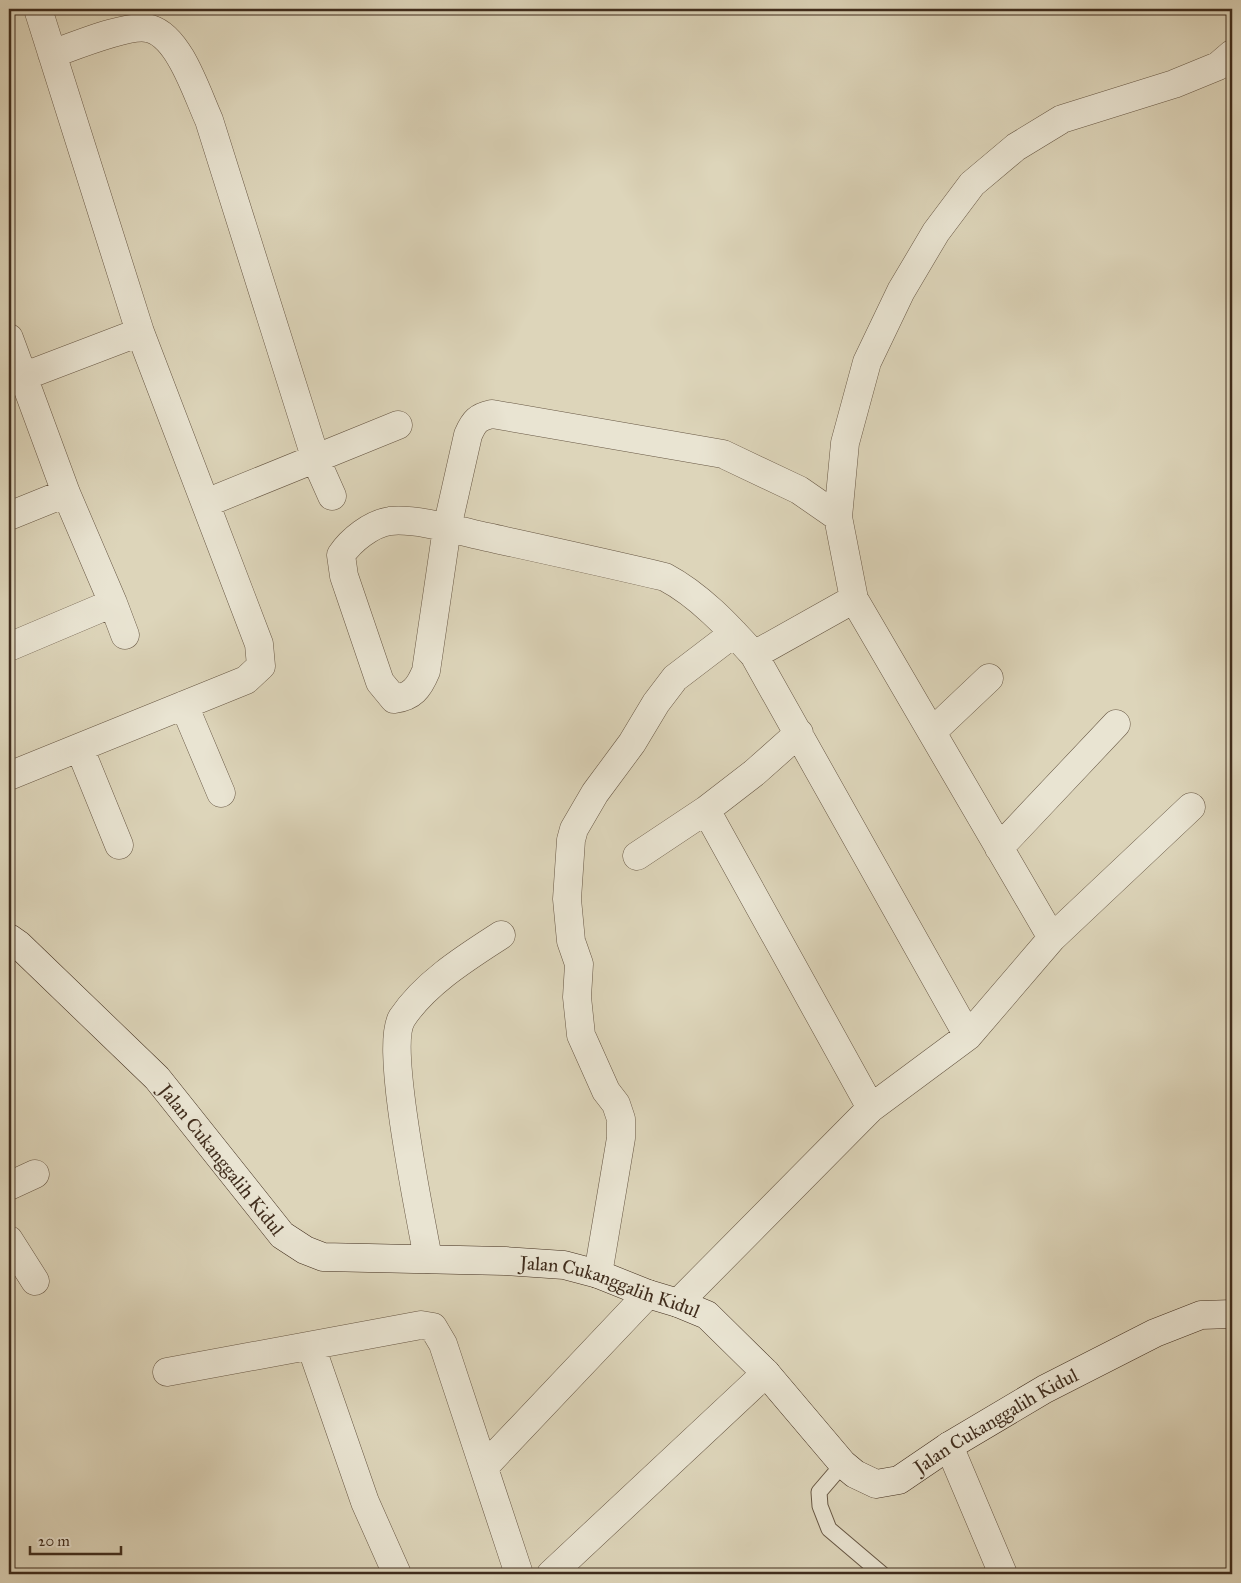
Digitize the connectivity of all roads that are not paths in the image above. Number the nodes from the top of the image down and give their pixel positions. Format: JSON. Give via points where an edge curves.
{"nodes":[{"id":1,"x":38,"y":9,"type":"edge"},
{"id":2,"x":52,"y":54,"type":"junction"},
{"id":3,"x":1228,"y":64,"type":"edge"},
{"id":4,"x":140,"y":332,"type":"junction"},
{"id":5,"x":9,"y":338,"type":"edge"},
{"id":6,"x":15,"y":379,"type":"edge"},
{"id":7,"x":398,"y":425,"type":"dead end"},
{"id":8,"x":316,"y":460,"type":"junction"},
{"id":9,"x":66,"y":493,"type":"junction"},
{"id":10,"x":332,"y":496,"type":"dead end"},
{"id":11,"x":206,"y":503,"type":"junction"},
{"id":12,"x":9,"y":516,"type":"edge"},
{"id":13,"x":838,"y":517,"type":"junction"},
{"id":14,"x":447,"y":528,"type":"junction"},
{"id":15,"x":854,"y":599,"type":"junction"},
{"id":16,"x":113,"y":603,"type":"junction"},
{"id":17,"x":734,"y":633,"type":"junction"},
{"id":18,"x":125,"y":635,"type":"dead end"},
{"id":19,"x":9,"y":647,"type":"edge"},
{"id":20,"x":754,"y":655,"type":"junction"},
{"id":21,"x":990,"y":678,"type":"dead end"},
{"id":22,"x":184,"y":705,"type":"junction"},
{"id":23,"x":1116,"y":724,"type":"dead end"},
{"id":24,"x":933,"y":731,"type":"junction"},
{"id":25,"x":799,"y":733,"type":"junction"},
{"id":26,"x":80,"y":749,"type":"junction"},
{"id":27,"x":9,"y":776,"type":"edge"},
{"id":28,"x":222,"y":793,"type":"dead end"},
{"id":29,"x":1190,"y":806,"type":"dead end"},
{"id":30,"x":706,"y":810,"type":"junction"},
{"id":31,"x":119,"y":845,"type":"dead end"},
{"id":32,"x":999,"y":848,"type":"junction"},
{"id":33,"x":637,"y":856,"type":"dead end"},
{"id":34,"x":501,"y":935,"type":"dead end"},
{"id":35,"x":9,"y":938,"type":"edge"},
{"id":36,"x":1052,"y":938,"type":"junction"},
{"id":37,"x":968,"y":1036,"type":"junction"},
{"id":38,"x":871,"y":1108,"type":"junction"},
{"id":39,"x":35,"y":1174,"type":"dead end"},
{"id":40,"x":9,"y":1186,"type":"edge"},
{"id":41,"x":9,"y":1240,"type":"edge"},
{"id":42,"x":428,"y":1259,"type":"junction"},
{"id":43,"x":598,"y":1274,"type":"junction"},
{"id":44,"x":35,"y":1281,"type":"dead end"},
{"id":45,"x":648,"y":1294,"type":"junction"},
{"id":46,"x":678,"y":1303,"type":"junction"},
{"id":47,"x":1232,"y":1314,"type":"edge"},
{"id":48,"x":311,"y":1346,"type":"junction"},
{"id":49,"x":167,"y":1372,"type":"dead end"},
{"id":50,"x":766,"y":1373,"type":"junction"},
{"id":51,"x":949,"y":1446,"type":"junction"},
{"id":52,"x":843,"y":1464,"type":"junction"},
{"id":53,"x":486,"y":1466,"type":"junction"},
{"id":54,"x":397,"y":1574,"type":"edge"},
{"id":55,"x":519,"y":1574,"type":"edge"},
{"id":56,"x":551,"y":1574,"type":"edge"},
{"id":57,"x":882,"y":1574,"type":"edge"},
{"id":58,"x":1002,"y":1574,"type":"edge"}],
"edges":[{"from":1,"to":2,"type":"street"},
{"from":2,"to":4,"type":"street"},
{"from":2,"to":8,"type":"street","via":[[118,32],[149,28],[164,35],[177,53],[208,120]]},
{"from":3,"to":13,"type":"street","via":[[1062,119],[1016,147],[972,184],[931,240],[866,362],[845,443]]},
{"from":4,"to":6,"type":"street"},
{"from":4,"to":11,"type":"street"},
{"from":5,"to":6,"type":"street"},
{"from":6,"to":9,"type":"street"},
{"from":7,"to":8,"type":"street"},
{"from":8,"to":10,"type":"street"},
{"from":8,"to":11,"type":"street"},
{"from":9,"to":12,"type":"street"},
{"from":9,"to":16,"type":"street"},
{"from":11,"to":22,"type":"street","via":[[259,644],[261,666],[246,680]]},
{"from":13,"to":14,"type":"street","via":[[799,490],[723,454],[492,414],[480,417],[468,434]]},
{"from":13,"to":15,"type":"street"},
{"from":14,"to":14,"type":"street","via":[[389,521],[349,543],[341,555],[344,576],[380,682],[394,699],[413,693],[426,671]]},
{"from":14,"to":17,"type":"street","via":[[665,577],[681,585]]},
{"from":15,"to":20,"type":"street"},
{"from":15,"to":24,"type":"street"},
{"from":16,"to":18,"type":"street"},
{"from":16,"to":19,"type":"street"},
{"from":17,"to":20,"type":"street"},
{"from":17,"to":43,"type":"street","via":[[675,678],[594,793],[571,840],[567,899],[571,941],[579,964],[577,997],[581,1035],[622,1119]]},
{"from":20,"to":25,"type":"street"},
{"from":21,"to":24,"type":"street"},
{"from":22,"to":26,"type":"street"},
{"from":22,"to":28,"type":"street"},
{"from":23,"to":32,"type":"street"},
{"from":24,"to":32,"type":"street"},
{"from":25,"to":30,"type":"street"},
{"from":25,"to":37,"type":"street"},
{"from":26,"to":27,"type":"street"},
{"from":26,"to":31,"type":"street"},
{"from":29,"to":36,"type":"street"},
{"from":30,"to":33,"type":"street"},
{"from":30,"to":38,"type":"street"},
{"from":32,"to":36,"type":"street"},
{"from":34,"to":42,"type":"street","via":[[467,957],[432,986],[400,1020],[396,1068]]},
{"from":35,"to":42,"type":"street","name":"Jalan Cukanggalih Kidul","via":[[157,1078],[282,1235],[323,1257]]},
{"from":36,"to":37,"type":"street"},
{"from":37,"to":38,"type":"street"},
{"from":38,"to":46,"type":"street"},
{"from":39,"to":40,"type":"street"},
{"from":41,"to":44,"type":"street"},
{"from":42,"to":43,"type":"street","name":"Jalan Cukanggalih Kidul","via":[[564,1265]]},
{"from":43,"to":45,"type":"street","name":"Jalan Cukanggalih Kidul"},
{"from":45,"to":46,"type":"street","name":"Jalan Cukanggalih Kidul"},
{"from":45,"to":53,"type":"street"},
{"from":46,"to":50,"type":"street","name":"Jalan Cukanggalih Kidul","via":[[707,1315]]},
{"from":47,"to":51,"type":"street","name":"Jalan Cukanggalih Kidul","via":[[1201,1316],[1155,1333],[1045,1389]]},
{"from":48,"to":49,"type":"street"},
{"from":48,"to":53,"type":"street","via":[[422,1325],[432,1327],[444,1344]]},
{"from":48,"to":54,"type":"street","via":[[365,1502]]},
{"from":50,"to":52,"type":"street","name":"Jalan Cukanggalih Kidul"},
{"from":50,"to":56,"type":"street"},
{"from":51,"to":52,"type":"street","name":"Jalan Cukanggalih Kidul","via":[[899,1480],[876,1484]]},
{"from":51,"to":58,"type":"street"},
{"from":52,"to":57,"type":"lane","via":[[819,1492],[820,1506],[829,1529]]},
{"from":53,"to":55,"type":"street"}]}
